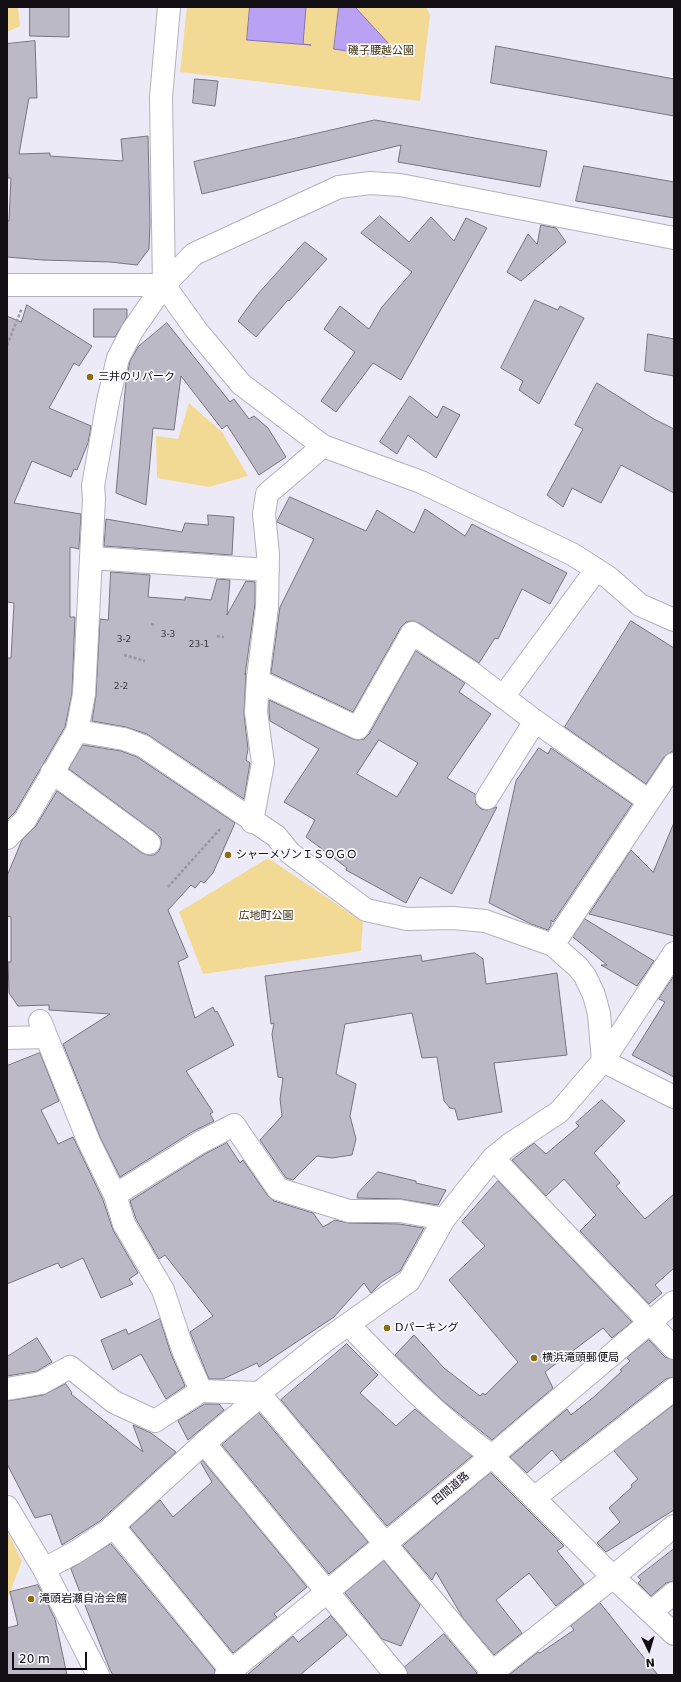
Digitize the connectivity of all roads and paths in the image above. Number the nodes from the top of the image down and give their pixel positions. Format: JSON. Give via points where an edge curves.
{"nodes":[{"id":1,"x":169,"y":7,"type":"edge"},
{"id":2,"x":674,"y":238,"type":"edge"},
{"id":3,"x":7,"y":285,"type":"edge"},
{"id":4,"x":164,"y":285,"type":"junction"},
{"id":5,"x":24,"y":304,"type":"dead end"},
{"id":6,"x":7,"y":345,"type":"edge"},
{"id":7,"x":323,"y":446,"type":"junction"},
{"id":8,"x":91,"y":558,"type":"junction"},
{"id":9,"x":268,"y":570,"type":"junction"},
{"id":10,"x":596,"y":570,"type":"junction"},
{"id":11,"x":674,"y":620,"type":"edge"},
{"id":12,"x":151,"y":624,"type":"dead end"},
{"id":13,"x":155,"y":625,"type":"dead end"},
{"id":14,"x":217,"y":636,"type":"dead end"},
{"id":15,"x":224,"y":637,"type":"dead end"},
{"id":16,"x":124,"y":655,"type":"dead end"},
{"id":17,"x":145,"y":661,"type":"dead end"},
{"id":18,"x":258,"y":680,"type":"junction"},
{"id":19,"x":503,"y":697,"type":"junction"},
{"id":20,"x":535,"y":721,"type":"junction"},
{"id":21,"x":77,"y":731,"type":"junction"},
{"id":22,"x":674,"y":764,"type":"edge"},
{"id":23,"x":52,"y":772,"type":"junction"},
{"id":24,"x":487,"y":798,"type":"dead end"},
{"id":25,"x":649,"y":801,"type":"junction"},
{"id":26,"x":252,"y":822,"type":"junction"},
{"id":27,"x":225,"y":824,"type":"dead end"},
{"id":28,"x":7,"y":838,"type":"edge"},
{"id":29,"x":149,"y":843,"type":"dead end"},
{"id":30,"x":168,"y":887,"type":"dead end"},
{"id":31,"x":553,"y":945,"type":"junction"},
{"id":32,"x":674,"y":953,"type":"edge"},
{"id":33,"x":7,"y":1038,"type":"edge"},
{"id":34,"x":603,"y":1061,"type":"junction"},
{"id":35,"x":674,"y":1097,"type":"edge"},
{"id":36,"x":493,"y":1158,"type":"junction"},
{"id":37,"x":115,"y":1195,"type":"junction"},
{"id":38,"x":444,"y":1220,"type":"junction"},
{"id":39,"x":674,"y":1302,"type":"edge"},
{"id":40,"x":650,"y":1322,"type":"junction"},
{"id":41,"x":349,"y":1325,"type":"junction"},
{"id":42,"x":674,"y":1348,"type":"edge"},
{"id":43,"x":7,"y":1389,"type":"edge"},
{"id":44,"x":674,"y":1389,"type":"edge"},
{"id":45,"x":201,"y":1391,"type":"junction"},
{"id":46,"x":259,"y":1393,"type":"junction"},
{"id":47,"x":204,"y":1443,"type":"junction"},
{"id":48,"x":492,"y":1456,"type":"junction"},
{"id":49,"x":534,"y":1498,"type":"junction"},
{"id":50,"x":7,"y":1507,"type":"edge"},
{"id":51,"x":113,"y":1526,"type":"junction"},
{"id":52,"x":674,"y":1526,"type":"edge"},
{"id":53,"x":385,"y":1544,"type":"junction"},
{"id":54,"x":44,"y":1569,"type":"junction"},
{"id":55,"x":612,"y":1577,"type":"junction"},
{"id":56,"x":327,"y":1592,"type":"junction"},
{"id":57,"x":674,"y":1594,"type":"edge"},
{"id":58,"x":651,"y":1612,"type":"junction"},
{"id":59,"x":674,"y":1634,"type":"edge"},
{"id":60,"x":231,"y":1674,"type":"edge"},
{"id":61,"x":492,"y":1674,"type":"edge"},
{"id":62,"x":98,"y":1675,"type":"edge"},
{"id":63,"x":396,"y":1675,"type":"edge"}],
"edges":[{"from":1,"to":4,"type":"street","via":[[161,98]]},
{"from":2,"to":4,"type":"street","via":[[400,185],[370,183],[339,187],[194,254]]},
{"from":3,"to":4,"type":"street"},
{"from":4,"to":7,"type":"street","via":[[197,331],[241,384]]},
{"from":4,"to":8,"type":"street","via":[[132,331],[115,368],[93,486]]},
{"from":5,"to":6,"type":"path"},
{"from":7,"to":9,"type":"street","via":[[268,494],[264,514]]},
{"from":7,"to":10,"type":"street","via":[[421,482],[572,554]]},
{"from":8,"to":9,"type":"street"},
{"from":8,"to":21,"type":"street","via":[[84,694]]},
{"from":9,"to":18,"type":"street","via":[[267,607]]},
{"from":10,"to":11,"type":"street","via":[[640,605]]},
{"from":10,"to":19,"type":"street"},
{"from":12,"to":13,"type":"path"},
{"from":14,"to":15,"type":"path"},
{"from":16,"to":17,"type":"path"},
{"from":18,"to":19,"type":"street","via":[[358,728],[412,633]]},
{"from":18,"to":26,"type":"street","via":[[256,712],[263,763]]},
{"from":19,"to":20,"type":"street"},
{"from":20,"to":24,"type":"street"},
{"from":20,"to":25,"type":"street"},
{"from":21,"to":23,"type":"street"},
{"from":21,"to":26,"type":"street","via":[[124,739],[143,746]]},
{"from":22,"to":25,"type":"street"},
{"from":23,"to":28,"type":"street","via":[[25,820]]},
{"from":23,"to":29,"type":"street"},
{"from":25,"to":31,"type":"street"},
{"from":26,"to":31,"type":"street","via":[[276,836],[290,852],[366,910],[407,919],[453,918],[486,921]]},
{"from":27,"to":30,"type":"path"},
{"from":31,"to":34,"type":"street","via":[[578,967],[594,995],[600,1014]]},
{"from":32,"to":34,"type":"street"},
{"from":33,"to":37,"type":"street","via":[[43,1029],[89,1142]]},
{"from":34,"to":35,"type":"street"},
{"from":34,"to":36,"type":"street","via":[[559,1112]]},
{"from":36,"to":38,"type":"street"},
{"from":36,"to":40,"type":"street"},
{"from":37,"to":38,"type":"street","via":[[199,1143],[234,1125],[278,1189],[349,1211],[400,1211]]},
{"from":37,"to":45,"type":"street","via":[[124,1224],[163,1290],[183,1350]]},
{"from":38,"to":41,"type":"street","via":[[409,1281]]},
{"from":39,"to":40,"type":"street","name":"四間道路"},
{"from":40,"to":42,"type":"street"},
{"from":40,"to":48,"type":"street","name":"四間道路"},
{"from":41,"to":46,"type":"street"},
{"from":41,"to":48,"type":"street","via":[[420,1396]]},
{"from":43,"to":45,"type":"street","via":[[41,1383],[70,1367],[114,1402],[155,1421]]},
{"from":44,"to":49,"type":"street"},
{"from":45,"to":46,"type":"street"},
{"from":46,"to":47,"type":"street","via":[[252,1403]]},
{"from":46,"to":53,"type":"street"},
{"from":47,"to":51,"type":"street"},
{"from":47,"to":56,"type":"street"},
{"from":48,"to":49,"type":"street"},
{"from":48,"to":53,"type":"street","name":"四間道路"},
{"from":49,"to":55,"type":"street"},
{"from":50,"to":54,"type":"street"},
{"from":51,"to":54,"type":"street","via":[[76,1552]]},
{"from":51,"to":60,"type":"street"},
{"from":52,"to":55,"type":"street"},
{"from":53,"to":56,"type":"street","name":"四間道路"},
{"from":53,"to":61,"type":"street"},
{"from":54,"to":62,"type":"street"},
{"from":55,"to":58,"type":"street"},
{"from":55,"to":61,"type":"street"},
{"from":56,"to":60,"type":"street","name":"四間道路"},
{"from":56,"to":63,"type":"street"},
{"from":57,"to":58,"type":"street"},
{"from":58,"to":59,"type":"street"}]}
